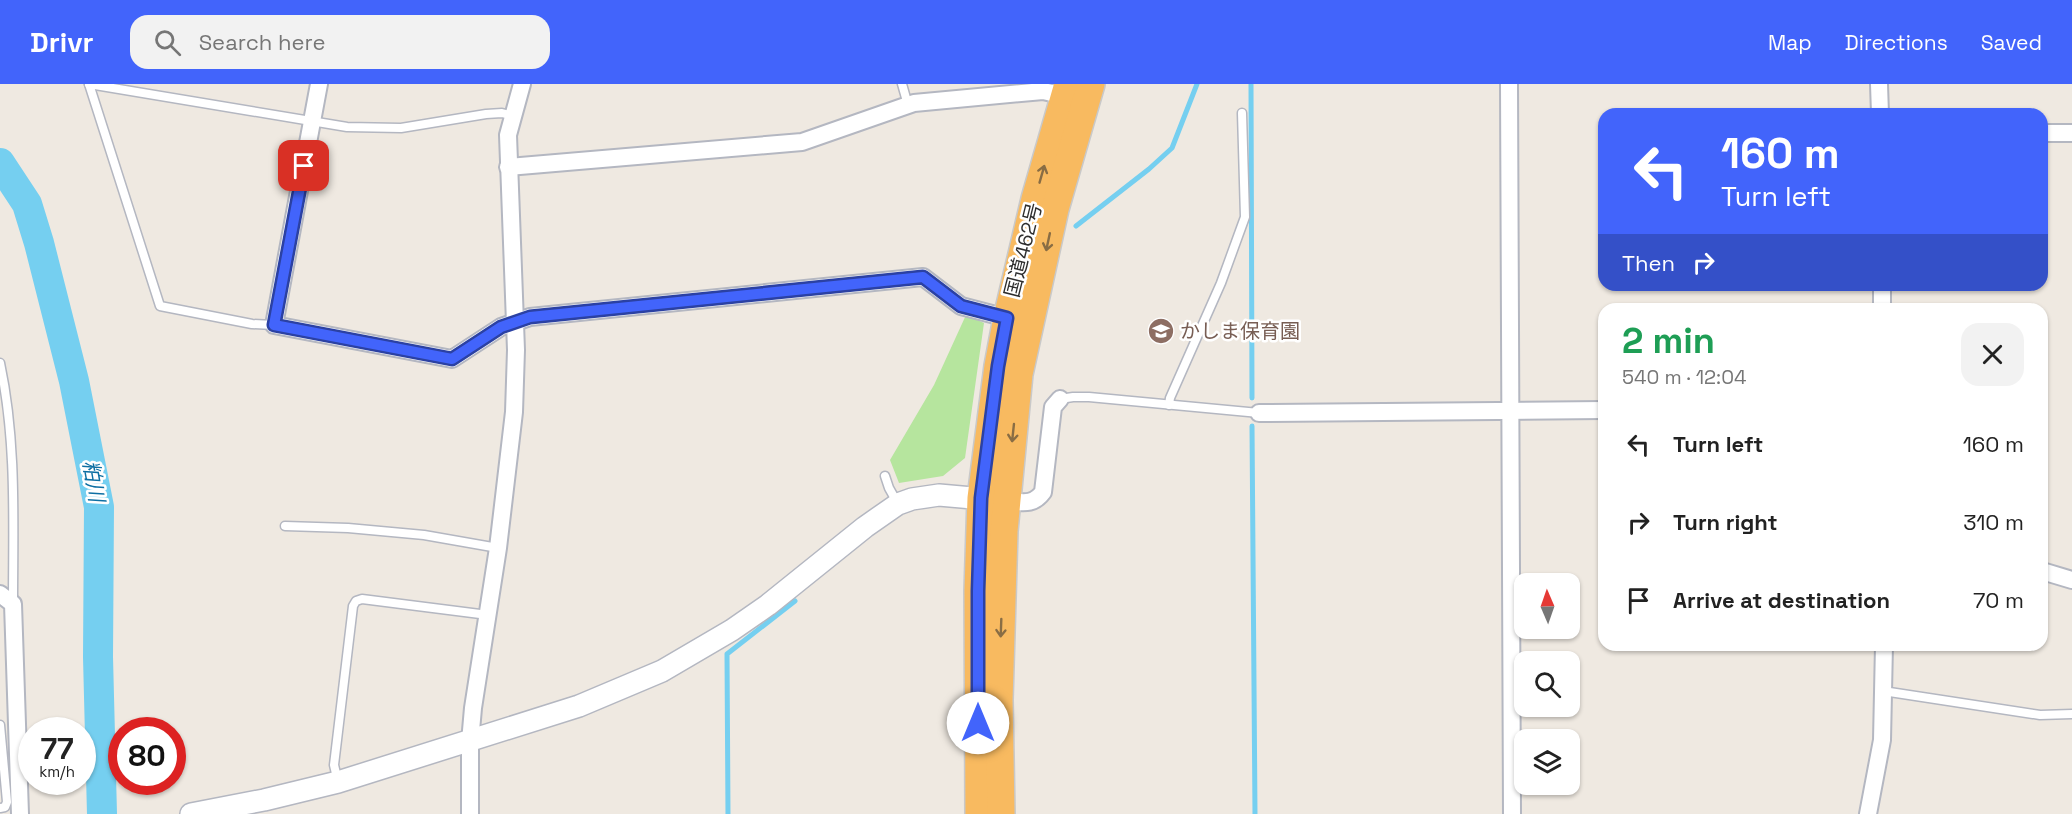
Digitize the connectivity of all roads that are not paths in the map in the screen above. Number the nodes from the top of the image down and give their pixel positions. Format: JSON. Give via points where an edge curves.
{"nodes":[{"id":1,"x":89,"y":84,"type":"edge"},
{"id":2,"x":319,"y":84,"type":"edge"},
{"id":3,"x":522,"y":84,"type":"edge"},
{"id":4,"x":902,"y":84,"type":"edge"},
{"id":5,"x":1091,"y":84,"type":"edge"},
{"id":6,"x":1509,"y":84,"type":"edge"},
{"id":7,"x":1879,"y":84,"type":"edge"},
{"id":8,"x":1067,"y":90,"type":"edge"},
{"id":9,"x":908,"y":105,"type":"junction"},
{"id":10,"x":1880,"y":108,"type":"edge"},
{"id":11,"x":1242,"y":113,"type":"dead end"},
{"id":12,"x":513,"y":116,"type":"junction"},
{"id":13,"x":312,"y":120,"type":"junction"},
{"id":14,"x":2048,"y":133,"type":"edge"},
{"id":15,"x":2072,"y":133,"type":"edge"},
{"id":16,"x":508,"y":167,"type":"junction"},
{"id":17,"x":1007,"y":318,"type":"junction"},
{"id":18,"x":515,"y":321,"type":"junction"},
{"id":19,"x":274,"y":325,"type":"junction"},
{"id":20,"x":0,"y":363,"type":"edge"},
{"id":21,"x":1060,"y":399,"type":"joint"},
{"id":22,"x":1169,"y":405,"type":"junction"},
{"id":23,"x":1511,"y":410,"type":"junction"},
{"id":24,"x":1598,"y":410,"type":"edge"},
{"id":25,"x":1259,"y":413,"type":"joint"},
{"id":26,"x":885,"y":476,"type":"dead end"},
{"id":27,"x":994,"y":500,"type":"junction"},
{"id":28,"x":898,"y":504,"type":"junction"},
{"id":29,"x":285,"y":526,"type":"dead end"},
{"id":30,"x":498,"y":548,"type":"junction"},
{"id":31,"x":2048,"y":573,"type":"edge"},
{"id":32,"x":2072,"y":580,"type":"edge"},
{"id":33,"x":7,"y":599,"type":"edge"},
{"id":34,"x":488,"y":615,"type":"junction"},
{"id":35,"x":1884,"y":651,"type":"edge"},
{"id":36,"x":1884,"y":691,"type":"junction"},
{"id":37,"x":2072,"y":714,"type":"edge"},
{"id":38,"x":0,"y":724,"type":"edge"},
{"id":39,"x":470,"y":742,"type":"junction"},
{"id":40,"x":338,"y":782,"type":"junction"},
{"id":41,"x":0,"y":808,"type":"edge"},
{"id":42,"x":20,"y":814,"type":"edge"},
{"id":43,"x":190,"y":814,"type":"edge"},
{"id":44,"x":470,"y":814,"type":"edge"},
{"id":45,"x":979,"y":814,"type":"edge"},
{"id":46,"x":1001,"y":814,"type":"edge"},
{"id":47,"x":1512,"y":814,"type":"edge"},
{"id":48,"x":1868,"y":814,"type":"edge"}],
"edges":[{"from":1,"to":13,"type":"lane"},
{"from":1,"to":19,"type":"lane","via":[[160,306]]},
{"from":2,"to":13,"type":"street"},
{"from":3,"to":12,"type":"street"},
{"from":4,"to":9,"type":"lane"},
{"from":5,"to":27,"type":"highway","name":"国道462号","one_way":true,"via":[[1055,209]]},
{"from":6,"to":23,"type":"street"},
{"from":7,"to":10,"type":"street"},
{"from":8,"to":9,"type":"street"},
{"from":17,"to":8,"type":"highway","name":"国道462号","one_way":true,"via":[[1035,199]]},
{"from":9,"to":16,"type":"street","via":[[802,142]]},
{"from":11,"to":22,"type":"lane","via":[[1245,217]]},
{"from":12,"to":13,"type":"lane","via":[[486,114],[401,128],[347,127]]},
{"from":12,"to":16,"type":"street","via":[[508,135]]},
{"from":13,"to":19,"type":"street"},
{"from":14,"to":15,"type":"street"},
{"from":16,"to":18,"type":"street"},
{"from":17,"to":18,"type":"street","via":[[961,306],[923,277]]},
{"from":17,"to":27,"type":"highway","name":"国道462号","via":[[998,366]]},
{"from":18,"to":19,"type":"street","via":[[452,359]]},
{"from":18,"to":30,"type":"street","via":[[514,412]]},
{"from":20,"to":33,"type":"lane","via":[[13,466]]},
{"from":21,"to":22,"type":"lane"},
{"from":21,"to":27,"type":"street","via":[[1053,408],[1043,492],[1038,500]]},
{"from":22,"to":25,"type":"lane"},
{"from":23,"to":24,"type":"street"},
{"from":23,"to":25,"type":"street"},
{"from":23,"to":47,"type":"street"},
{"from":26,"to":28,"type":"lane"},
{"from":27,"to":28,"type":"street","via":[[939,495]]},
{"from":27,"to":45,"type":"highway","name":"国道462号","via":[[978,591]]},
{"from":27,"to":46,"type":"highway","name":"国道462号","one_way":true},
{"from":28,"to":39,"type":"street","via":[[768,605],[693,655],[621,690]]},
{"from":29,"to":30,"type":"lane","via":[[424,535]]},
{"from":30,"to":34,"type":"street"},
{"from":31,"to":32,"type":"street"},
{"from":33,"to":42,"type":"street"},
{"from":34,"to":39,"type":"street"},
{"from":34,"to":40,"type":"lane","via":[[356,601],[338,720],[334,765]]},
{"from":35,"to":36,"type":"street"},
{"from":36,"to":37,"type":"lane","via":[[2040,715]]},
{"from":36,"to":48,"type":"street","via":[[1882,740]]},
{"from":38,"to":41,"type":"lane","via":[[7,802]]},
{"from":39,"to":40,"type":"street"},
{"from":39,"to":44,"type":"street"},
{"from":40,"to":43,"type":"street"}]}
